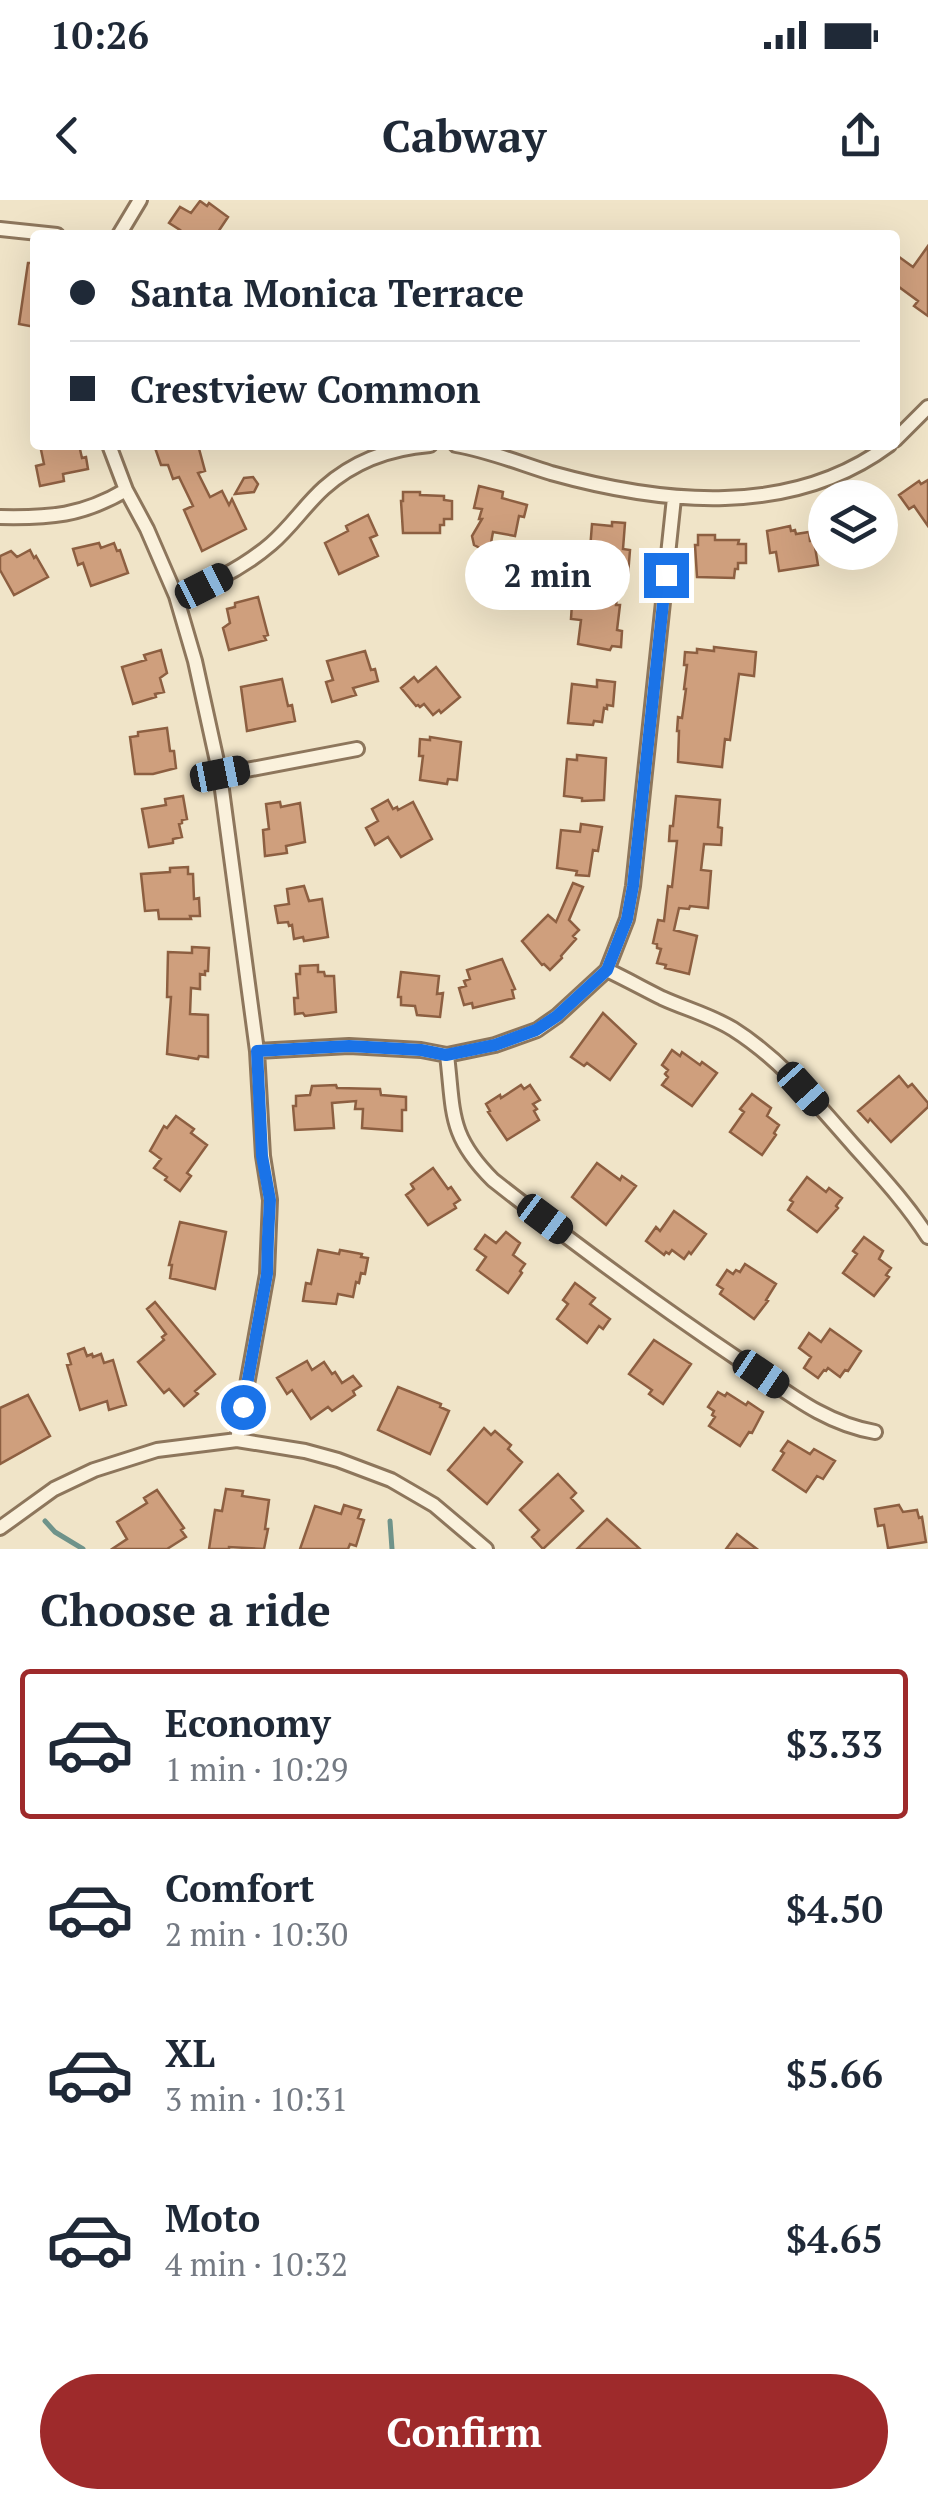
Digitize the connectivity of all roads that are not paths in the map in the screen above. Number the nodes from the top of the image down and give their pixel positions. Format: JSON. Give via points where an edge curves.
{"nodes":[{"id":1,"x":140,"y":200,"type":"edge"},
{"id":2,"x":0,"y":228,"type":"edge"},
{"id":3,"x":122,"y":230,"type":"edge"},
{"id":4,"x":30,"y":232,"type":"edge"},
{"id":5,"x":928,"y":407,"type":"edge"},
{"id":6,"x":900,"y":435,"type":"edge"},
{"id":7,"x":112,"y":450,"type":"edge"},
{"id":8,"x":401,"y":450,"type":"edge"},
{"id":9,"x":484,"y":450,"type":"edge"},
{"id":10,"x":881,"y":450,"type":"edge"},
{"id":11,"x":126,"y":490,"type":"junction"},
{"id":12,"x":674,"y":498,"type":"junction"},
{"id":13,"x":0,"y":517,"type":"edge"},
{"id":14,"x":176,"y":596,"type":"junction"},
{"id":15,"x":357,"y":748,"type":"dead end"},
{"id":16,"x":220,"y":774,"type":"junction"},
{"id":17,"x":607,"y":970,"type":"junction"},
{"id":18,"x":257,"y":1051,"type":"junction"},
{"id":19,"x":446,"y":1055,"type":"junction"},
{"id":20,"x":928,"y":1237,"type":"edge"},
{"id":21,"x":875,"y":1432,"type":"dead end"},
{"id":22,"x":237,"y":1440,"type":"junction"},
{"id":23,"x":0,"y":1528,"type":"edge"},
{"id":24,"x":486,"y":1549,"type":"edge"}],
"edges":[{"from":1,"to":3,"type":"street"},
{"from":2,"to":4,"type":"street"},
{"from":5,"to":6,"type":"street"},
{"from":7,"to":11,"type":"street"},
{"from":8,"to":14,"type":"street","via":[[357,466],[322,490],[256,556]]},
{"from":9,"to":12,"type":"street","via":[[548,472]]},
{"from":10,"to":12,"type":"street","via":[[846,472],[790,492]]},
{"from":11,"to":13,"type":"street","via":[[64,516]]},
{"from":11,"to":14,"type":"street"},
{"from":12,"to":17,"type":"street","via":[[633,886]]},
{"from":14,"to":16,"type":"street"},
{"from":15,"to":16,"type":"street"},
{"from":16,"to":18,"type":"street"},
{"from":17,"to":19,"type":"street","via":[[536,1030]]},
{"from":17,"to":20,"type":"street","via":[[702,1012],[762,1049],[830,1118]]},
{"from":18,"to":19,"type":"street","via":[[349,1046]]},
{"from":18,"to":22,"type":"street","via":[[270,1200],[267,1274]]},
{"from":19,"to":21,"type":"street","via":[[458,1133],[492,1180],[827,1418]]},
{"from":22,"to":23,"type":"street","via":[[157,1450],[94,1470]]},
{"from":22,"to":24,"type":"street","via":[[322,1456],[391,1480],[434,1505]]}]}
